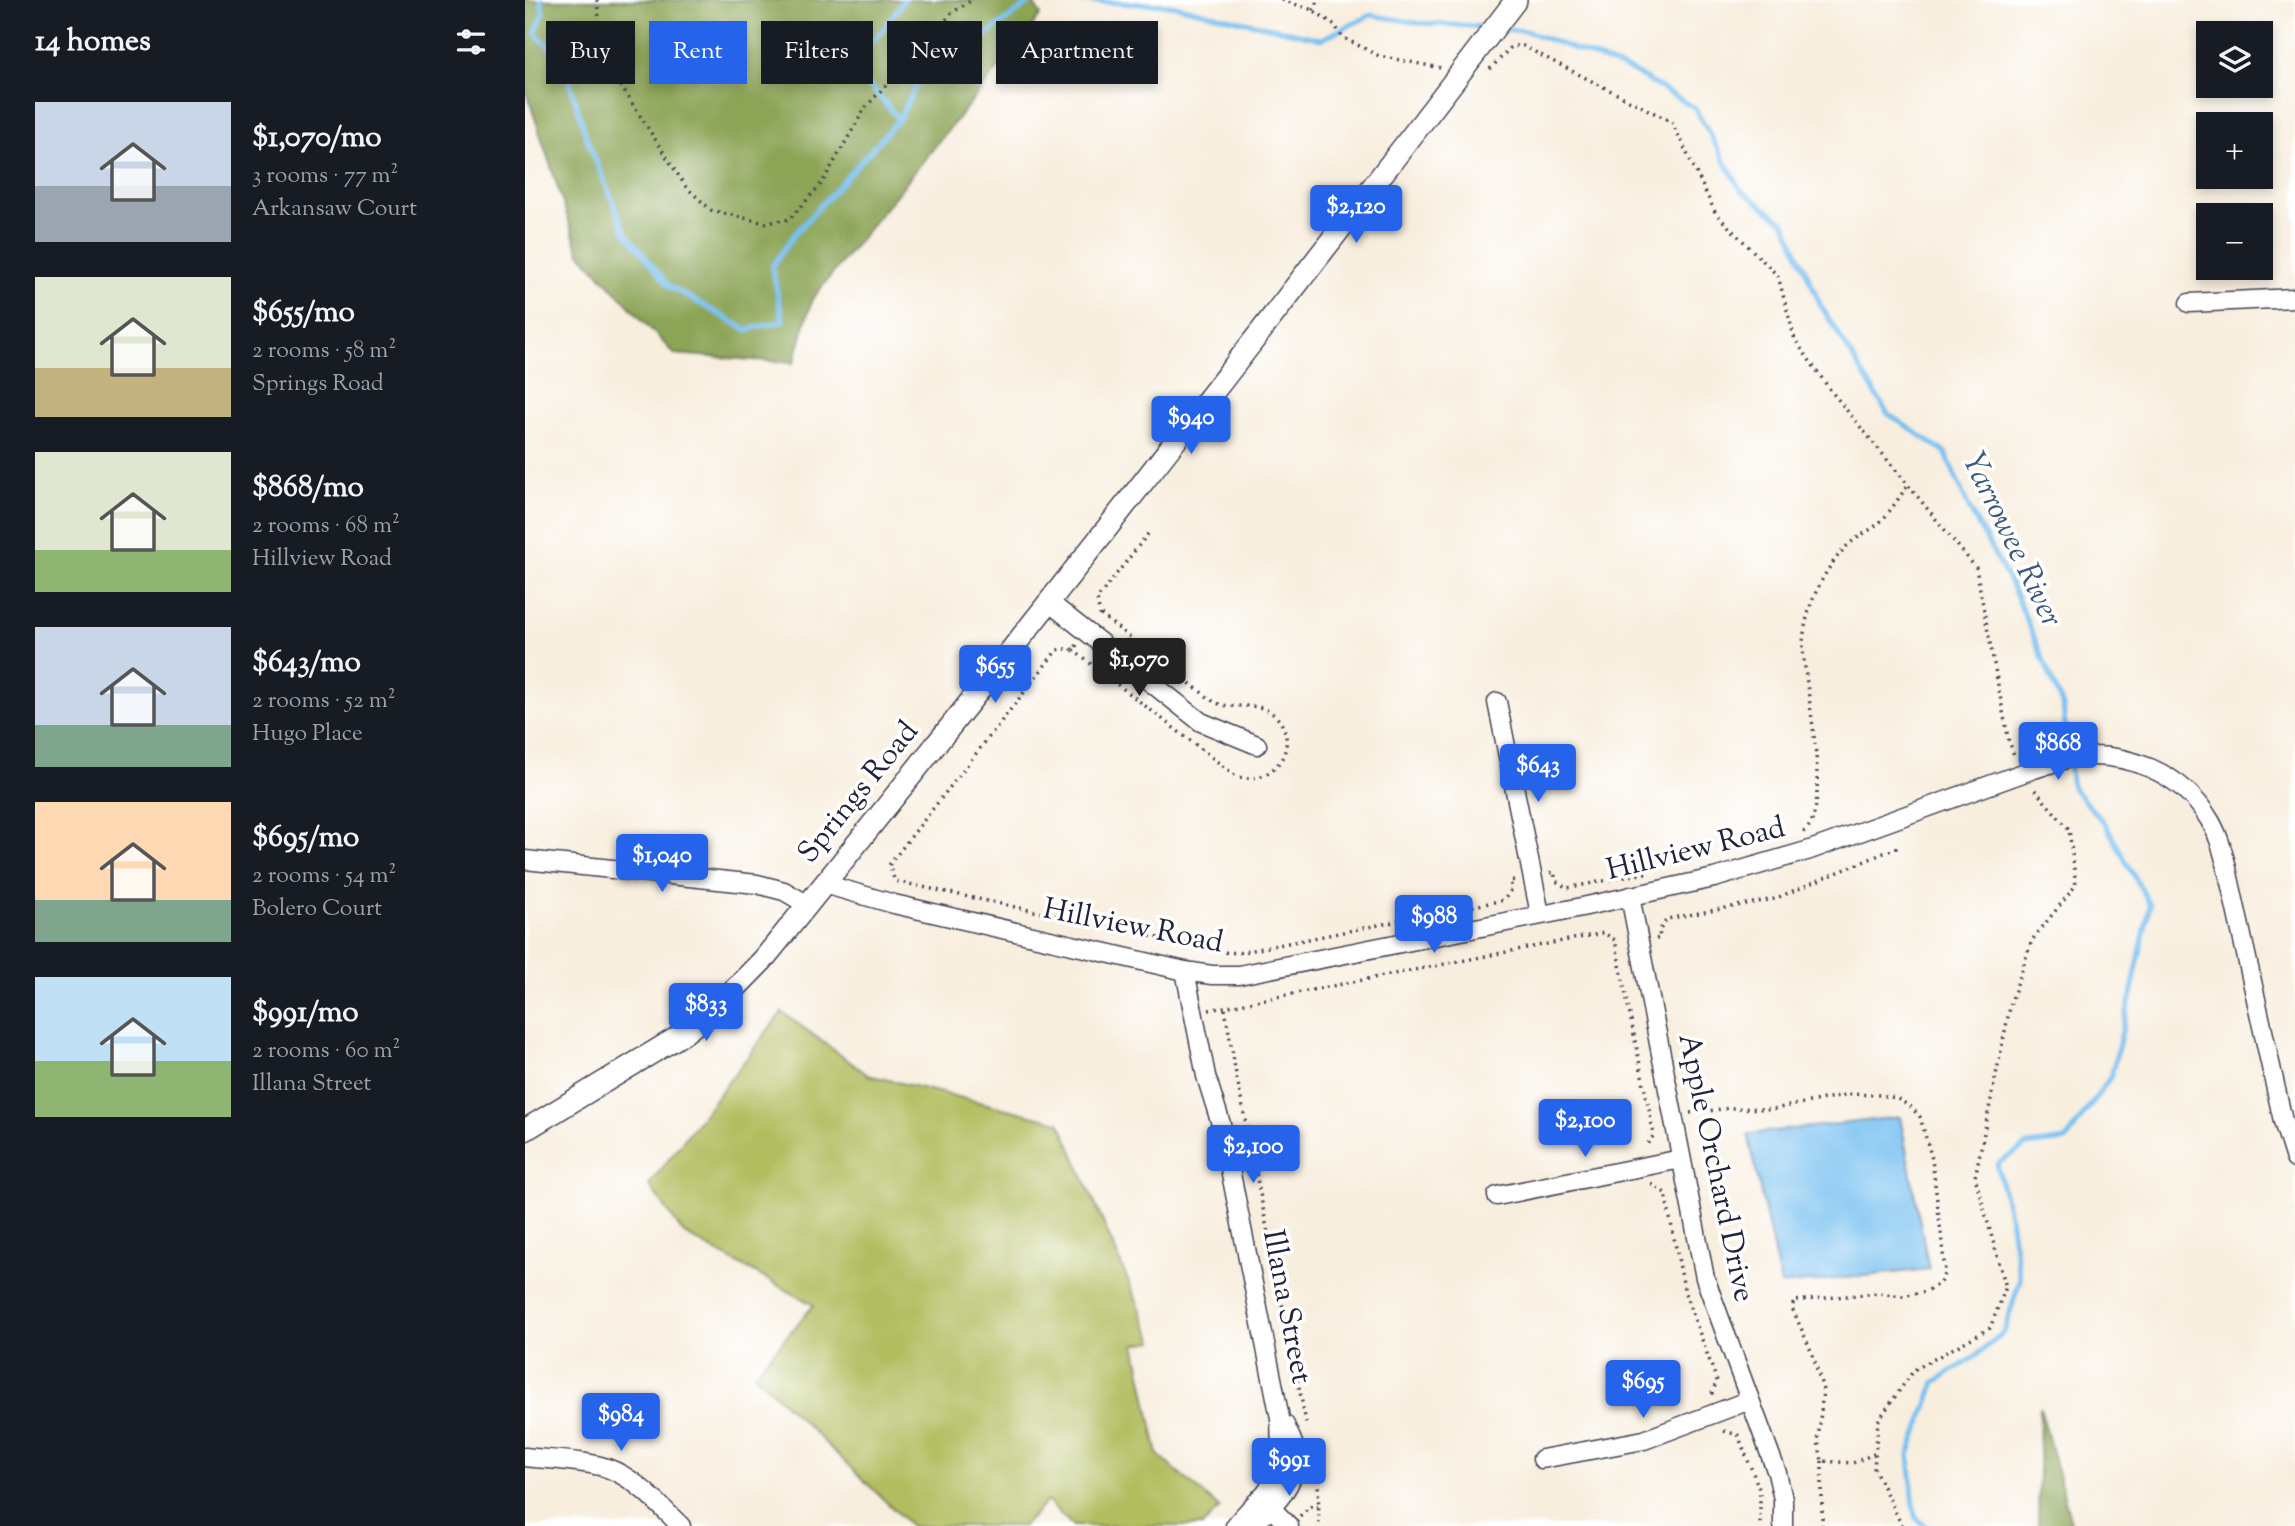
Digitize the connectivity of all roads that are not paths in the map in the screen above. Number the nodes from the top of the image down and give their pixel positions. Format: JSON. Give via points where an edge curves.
{"nodes":[{"id":1,"x":1512,"y":5,"type":"edge"},
{"id":2,"x":2295,"y":298,"type":"edge"},
{"id":3,"x":2189,"y":303,"type":"dead end"},
{"id":4,"x":1050,"y":603,"type":"junction"},
{"id":5,"x":1497,"y":702,"type":"dead end"},
{"id":6,"x":1257,"y":744,"type":"dead end"},
{"id":7,"x":525,"y":860,"type":"edge"},
{"id":8,"x":824,"y":884,"type":"junction"},
{"id":9,"x":1630,"y":897,"type":"junction"},
{"id":10,"x":808,"y":905,"type":"junction"},
{"id":11,"x":1540,"y":914,"type":"junction"},
{"id":12,"x":1185,"y":971,"type":"junction"},
{"id":13,"x":525,"y":1130,"type":"edge"},
{"id":14,"x":1681,"y":1158,"type":"junction"},
{"id":15,"x":2295,"y":1159,"type":"edge"},
{"id":16,"x":1497,"y":1196,"type":"dead end"},
{"id":17,"x":1750,"y":1400,"type":"junction"},
{"id":18,"x":525,"y":1457,"type":"edge"},
{"id":19,"x":1542,"y":1460,"type":"dead end"},
{"id":20,"x":1265,"y":1502,"type":"junction"},
{"id":21,"x":667,"y":1512,"type":"junction"},
{"id":22,"x":655,"y":1526,"type":"edge"},
{"id":23,"x":681,"y":1526,"type":"edge"},
{"id":24,"x":1235,"y":1526,"type":"edge"},
{"id":25,"x":1251,"y":1526,"type":"edge"},
{"id":26,"x":1289,"y":1526,"type":"edge"},
{"id":27,"x":1783,"y":1526,"type":"edge"}],
"edges":[{"from":1,"to":4,"type":"street","name":"Springs Road"},
{"from":2,"to":3,"type":"street"},
{"from":4,"to":6,"type":"street","via":[[1201,722]]},
{"from":4,"to":8,"type":"street","name":"Springs Road"},
{"from":5,"to":11,"type":"street"},
{"from":7,"to":10,"type":"street","via":[[766,886]]},
{"from":8,"to":10,"type":"street","name":"Springs Road"},
{"from":8,"to":12,"type":"street","name":"Hillview Road"},
{"from":9,"to":11,"type":"street","name":"Hillview Road"},
{"from":9,"to":14,"type":"street","name":"Apple Orchard Drive"},
{"from":9,"to":15,"type":"street","name":"Hillview Road","via":[[1778,860],[2072,758],[2115,758],[2146,766],[2186,791],[2210,819],[2224,856]]},
{"from":10,"to":13,"type":"street","name":"Springs Road","via":[[763,960],[701,1020]]},
{"from":11,"to":12,"type":"street","name":"Hillview Road","via":[[1249,973]]},
{"from":12,"to":20,"type":"street","name":"Illana Street","via":[[1278,1409],[1295,1448],[1288,1487]]},
{"from":14,"to":16,"type":"street"},
{"from":14,"to":17,"type":"street","name":"Apple Orchard Drive","via":[[1705,1278]]},
{"from":17,"to":19,"type":"street","via":[[1644,1440]]},
{"from":17,"to":27,"type":"street","name":"Apple Orchard Drive","via":[[1777,1473]]},
{"from":18,"to":21,"type":"street","via":[[605,1467],[629,1480]]},
{"from":20,"to":24,"type":"street","name":"Illana Street"},
{"from":20,"to":25,"type":"street","name":"Illana Street"},
{"from":20,"to":26,"type":"street"},
{"from":21,"to":22,"type":"street"},
{"from":21,"to":23,"type":"street"}]}
